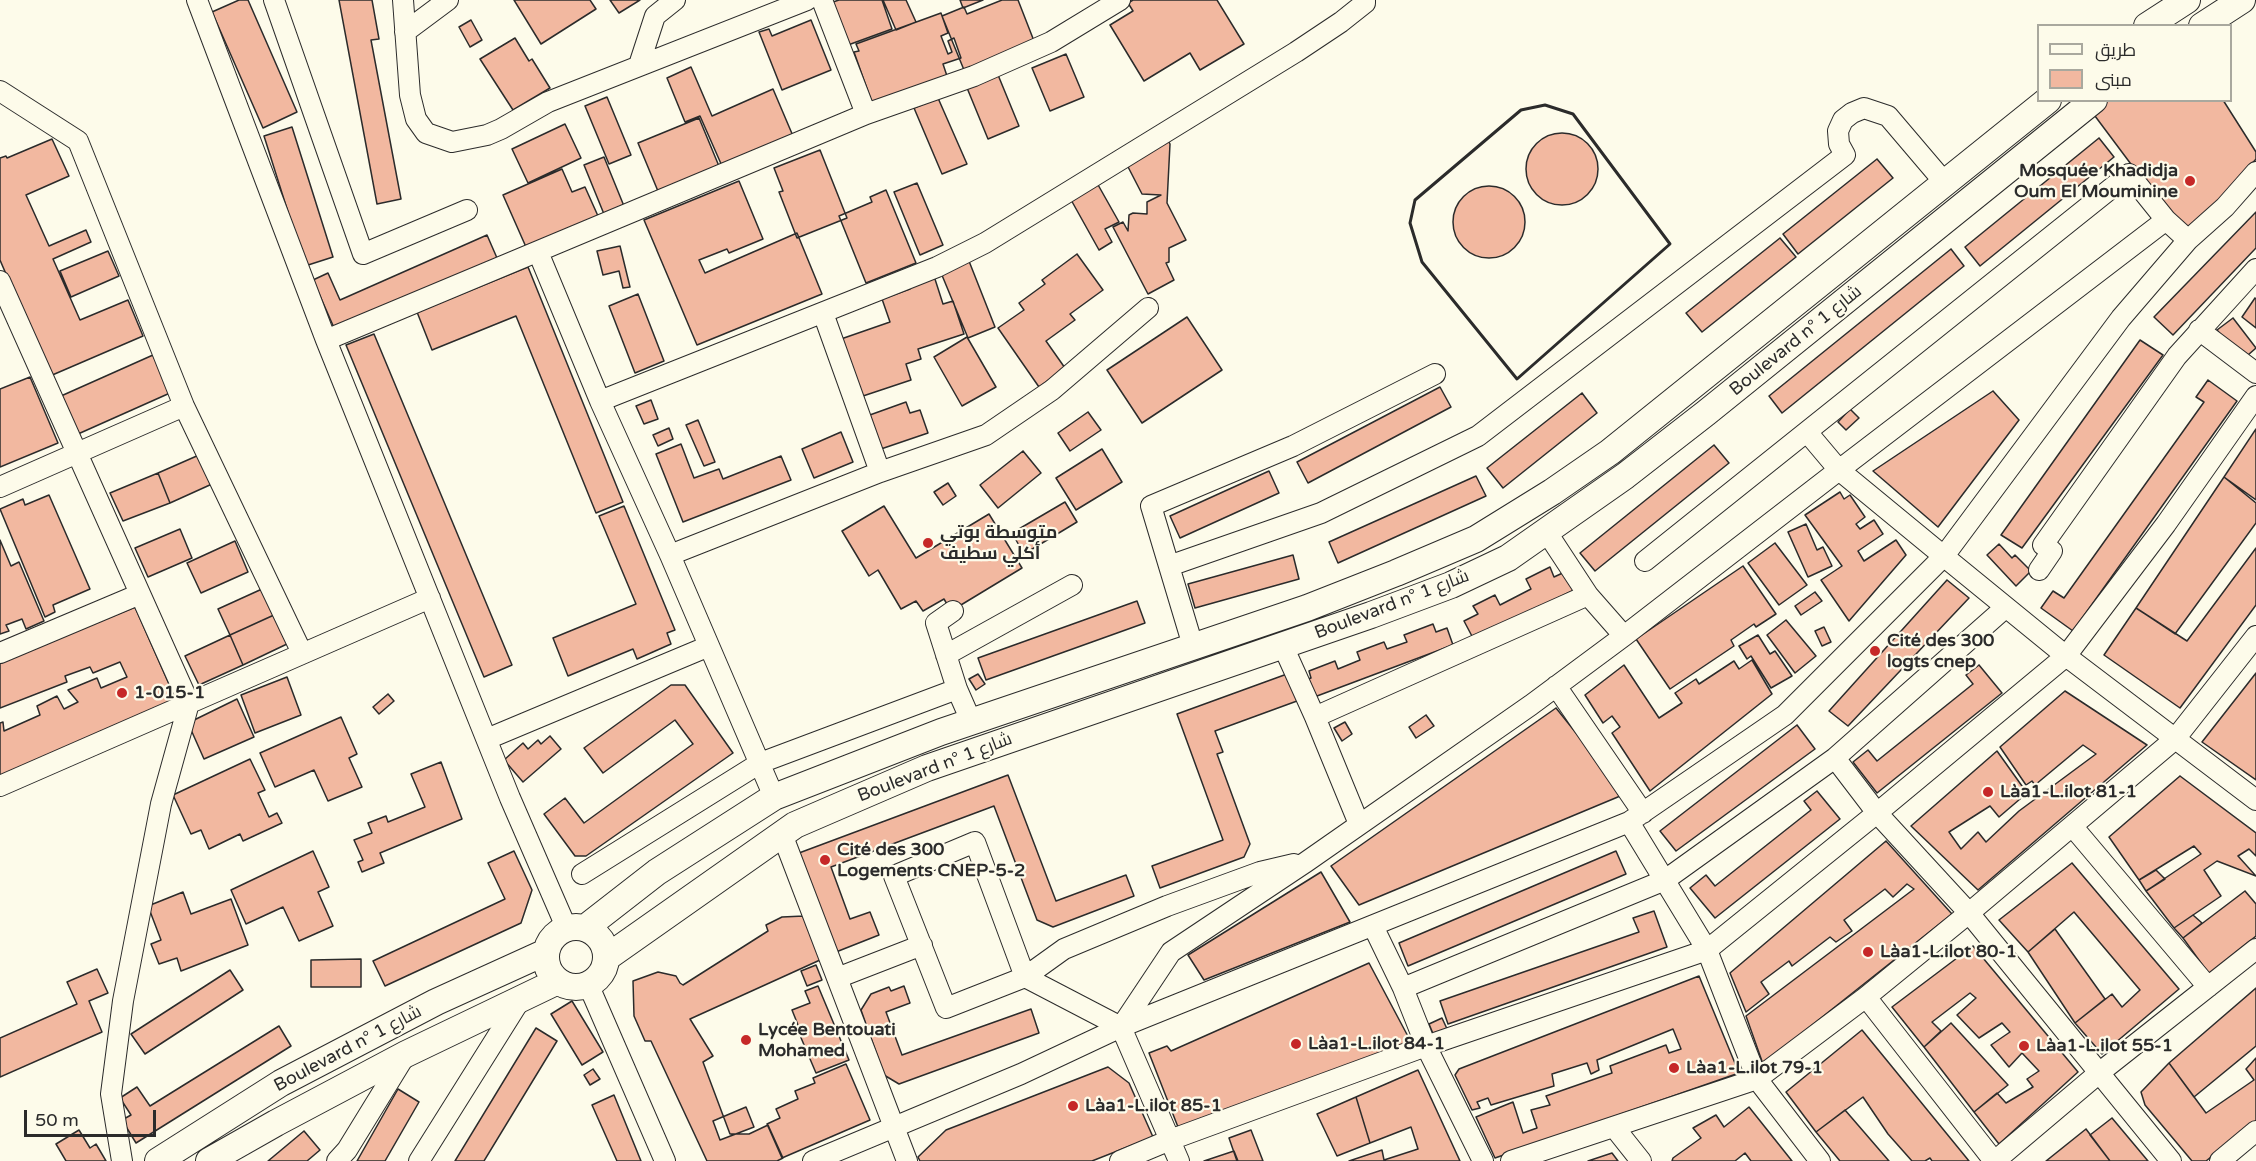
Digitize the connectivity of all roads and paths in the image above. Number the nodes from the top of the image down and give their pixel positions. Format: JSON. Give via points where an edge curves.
{"nodes":[{"id":1,"x":197,"y":0,"type":"edge"},
{"id":2,"x":274,"y":0,"type":"edge"},
{"id":3,"x":403,"y":0,"type":"edge"},
{"id":4,"x":448,"y":0,"type":"edge"},
{"id":5,"x":675,"y":0,"type":"edge"},
{"id":6,"x":807,"y":0,"type":"edge"},
{"id":7,"x":822,"y":0,"type":"edge"},
{"id":8,"x":1120,"y":0,"type":"edge"},
{"id":9,"x":1365,"y":0,"type":"edge"},
{"id":10,"x":2187,"y":0,"type":"edge"},
{"id":11,"x":2242,"y":0,"type":"edge"},
{"id":12,"x":2150,"y":24,"type":"edge"},
{"id":13,"x":2205,"y":24,"type":"edge"},
{"id":14,"x":405,"y":32,"type":"junction"},
{"id":15,"x":639,"y":65,"type":"junction"},
{"id":16,"x":0,"y":91,"type":"edge"},
{"id":17,"x":2046,"y":102,"type":"edge"},
{"id":18,"x":2092,"y":102,"type":"edge"},
{"id":19,"x":866,"y":114,"type":"junction"},
{"id":20,"x":2256,"y":172,"type":"edge"},
{"id":21,"x":1945,"y":183,"type":"junction"},
{"id":22,"x":467,"y":210,"type":"dead end"},
{"id":23,"x":2166,"y":220,"type":"junction"},
{"id":24,"x":2188,"y":240,"type":"junction"},
{"id":25,"x":538,"y":252,"type":"junction"},
{"id":26,"x":2256,"y":268,"type":"edge"},
{"id":27,"x":0,"y":281,"type":"edge"},
{"id":28,"x":1148,"y":308,"type":"dead end"},
{"id":29,"x":6,"y":312,"type":"edge"},
{"id":30,"x":823,"y":313,"type":"junction"},
{"id":31,"x":2199,"y":330,"type":"junction"},
{"id":32,"x":326,"y":340,"type":"junction"},
{"id":33,"x":2256,"y":373,"type":"edge"},
{"id":34,"x":1435,"y":374,"type":"dead end"},
{"id":35,"x":2255,"y":400,"type":"edge"},
{"id":36,"x":600,"y":401,"type":"junction"},
{"id":37,"x":184,"y":406,"type":"junction"},
{"id":38,"x":1808,"y":432,"type":"junction"},
{"id":39,"x":77,"y":453,"type":"junction"},
{"id":40,"x":1839,"y":470,"type":"junction"},
{"id":41,"x":880,"y":472,"type":"junction"},
{"id":42,"x":0,"y":487,"type":"edge"},
{"id":43,"x":1546,"y":531,"type":"junction"},
{"id":44,"x":670,"y":555,"type":"junction"},
{"id":45,"x":1944,"y":556,"type":"junction"},
{"id":46,"x":1645,"y":561,"type":"dead end"},
{"id":47,"x":1169,"y":566,"type":"junction"},
{"id":48,"x":2039,"y":570,"type":"dead end"},
{"id":49,"x":1072,"y":585,"type":"dead end"},
{"id":50,"x":140,"y":594,"type":"junction"},
{"id":51,"x":1588,"y":595,"type":"junction"},
{"id":52,"x":430,"y":598,"type":"junction"},
{"id":53,"x":2006,"y":607,"type":"junction"},
{"id":54,"x":953,"y":611,"type":"dead end"},
{"id":55,"x":1624,"y":636,"type":"junction"},
{"id":56,"x":2256,"y":636,"type":"edge"},
{"id":57,"x":709,"y":645,"type":"junction"},
{"id":58,"x":1193,"y":646,"type":"junction"},
{"id":59,"x":1283,"y":646,"type":"junction"},
{"id":60,"x":0,"y":653,"type":"edge"},
{"id":61,"x":302,"y":653,"type":"junction"},
{"id":62,"x":946,"y":655,"type":"junction"},
{"id":63,"x":2067,"y":656,"type":"junction"},
{"id":64,"x":1556,"y":686,"type":"junction"},
{"id":65,"x":957,"y":689,"type":"junction"},
{"id":66,"x":189,"y":703,"type":"junction"},
{"id":67,"x":1315,"y":717,"type":"junction"},
{"id":68,"x":971,"y":721,"type":"junction"},
{"id":69,"x":487,"y":739,"type":"junction"},
{"id":70,"x":2175,"y":739,"type":"junction"},
{"id":71,"x":1836,"y":758,"type":"junction"},
{"id":72,"x":760,"y":764,"type":"junction"},
{"id":73,"x":0,"y":786,"type":"edge"},
{"id":74,"x":774,"y":797,"type":"junction"},
{"id":75,"x":2256,"y":800,"type":"edge"},
{"id":76,"x":1877,"y":813,"type":"junction"},
{"id":77,"x":1636,"y":818,"type":"junction"},
{"id":78,"x":1359,"y":824,"type":"junction"},
{"id":79,"x":2073,"y":827,"type":"junction"},
{"id":80,"x":782,"y":834,"type":"junction"},
{"id":81,"x":1306,"y":862,"type":"junction"},
{"id":82,"x":582,"y":874,"type":"dead end"},
{"id":83,"x":1665,"y":880,"type":"junction"},
{"id":84,"x":1969,"y":913,"type":"junction"},
{"id":85,"x":1373,"y":926,"type":"junction"},
{"id":86,"x":576,"y":928,"type":"junction"},
{"id":87,"x":922,"y":945,"type":"junction"},
{"id":88,"x":2256,"y":949,"type":"edge"},
{"id":89,"x":1707,"y":950,"type":"junction"},
{"id":90,"x":546,"y":952,"type":"junction"},
{"id":91,"x":606,"y":958,"type":"junction"},
{"id":92,"x":1025,"y":977,"type":"junction"},
{"id":93,"x":837,"y":978,"type":"junction"},
{"id":94,"x":558,"y":981,"type":"junction"},
{"id":95,"x":588,"y":984,"type":"junction"},
{"id":96,"x":2208,"y":987,"type":"junction"},
{"id":97,"x":1404,"y":988,"type":"junction"},
{"id":98,"x":522,"y":997,"type":"junction"},
{"id":99,"x":1866,"y":997,"type":"junction"},
{"id":100,"x":1121,"y":1028,"type":"junction"},
{"id":101,"x":1426,"y":1046,"type":"junction"},
{"id":102,"x":406,"y":1054,"type":"junction"},
{"id":103,"x":2099,"y":1073,"type":"junction"},
{"id":104,"x":1757,"y":1079,"type":"junction"},
{"id":105,"x":1614,"y":1127,"type":"junction"},
{"id":106,"x":894,"y":1128,"type":"junction"},
{"id":107,"x":2256,"y":1131,"type":"edge"},
{"id":108,"x":1170,"y":1140,"type":"junction"},
{"id":109,"x":122,"y":1161,"type":"edge"},
{"id":110,"x":158,"y":1161,"type":"edge"},
{"id":111,"x":209,"y":1161,"type":"edge"},
{"id":112,"x":337,"y":1161,"type":"edge"},
{"id":113,"x":419,"y":1161,"type":"edge"},
{"id":114,"x":665,"y":1161,"type":"edge"},
{"id":115,"x":813,"y":1161,"type":"edge"},
{"id":116,"x":907,"y":1161,"type":"edge"},
{"id":117,"x":1120,"y":1161,"type":"edge"},
{"id":118,"x":1179,"y":1161,"type":"edge"},
{"id":119,"x":1483,"y":1161,"type":"edge"},
{"id":120,"x":1511,"y":1161,"type":"edge"},
{"id":121,"x":1641,"y":1161,"type":"edge"},
{"id":122,"x":1820,"y":1161,"type":"edge"},
{"id":123,"x":1995,"y":1161,"type":"edge"},
{"id":124,"x":2171,"y":1161,"type":"edge"},
{"id":125,"x":2220,"y":1161,"type":"edge"}],
"edges":[{"from":1,"to":32,"type":"street"},
{"from":2,"to":22,"type":"street","via":[[363,254]]},
{"from":3,"to":14,"type":"street"},
{"from":4,"to":14,"type":"street"},
{"from":5,"to":15,"type":"street","via":[[655,16]]},
{"from":6,"to":15,"type":"street"},
{"from":7,"to":19,"type":"street"},
{"from":8,"to":19,"type":"street","via":[[1051,42],[974,76]]},
{"from":9,"to":30,"type":"street","via":[[1341,22],[1296,52],[985,243]]},
{"from":10,"to":12,"type":"main road"},
{"from":11,"to":13,"type":"main road"},
{"from":14,"to":15,"type":"street","via":[[410,95],[416,118],[426,133],[452,142],[487,135],[548,102]]},
{"from":16,"to":37,"type":"street","via":[[78,141]]},
{"from":17,"to":21,"type":"main road","name":"Boulevard n° شارع 1"},
{"from":18,"to":43,"type":"main road","name":"Boulevard n° شارع 1","via":[[1739,387],[1625,476]]},
{"from":19,"to":25,"type":"street"},
{"from":20,"to":24,"type":"street"},
{"from":21,"to":47,"type":"street","via":[[1888,116],[1864,108],[1852,113],[1838,131],[1845,155],[1478,436],[1321,513]]},
{"from":21,"to":58,"type":"main road","name":"Boulevard n° شارع 1","via":[[1610,452],[1476,539],[1307,608]]},
{"from":23,"to":24,"type":"street"},
{"from":23,"to":38,"type":"street","via":[[2128,174]]},
{"from":23,"to":40,"type":"street"},
{"from":24,"to":45,"type":"street","via":[[2121,318]]},
{"from":25,"to":32,"type":"street"},
{"from":25,"to":36,"type":"street"},
{"from":26,"to":31,"type":"street"},
{"from":27,"to":29,"type":"street"},
{"from":28,"to":41,"type":"street","via":[[1052,390],[1009,421],[986,435]]},
{"from":29,"to":39,"type":"street"},
{"from":30,"to":36,"type":"street"},
{"from":30,"to":41,"type":"street"},
{"from":31,"to":33,"type":"street"},
{"from":31,"to":48,"type":"street","via":[[2043,545],[2052,551]]},
{"from":32,"to":52,"type":"street"},
{"from":34,"to":47,"type":"street","via":[[1293,446],[1151,506]]},
{"from":35,"to":63,"type":"street"},
{"from":36,"to":44,"type":"street"},
{"from":37,"to":39,"type":"street"},
{"from":37,"to":61,"type":"street"},
{"from":38,"to":40,"type":"street"},
{"from":38,"to":46,"type":"street"},
{"from":39,"to":42,"type":"street"},
{"from":39,"to":50,"type":"street"},
{"from":40,"to":45,"type":"street"},
{"from":40,"to":55,"type":"street"},
{"from":41,"to":44,"type":"street"},
{"from":43,"to":51,"type":"street"},
{"from":43,"to":59,"type":"main road","name":"Boulevard n° شارع 1","via":[[1508,558],[1451,585]]},
{"from":44,"to":57,"type":"street"},
{"from":45,"to":53,"type":"street"},
{"from":45,"to":77,"type":"street","via":[[1785,715]]},
{"from":47,"to":58,"type":"street"},
{"from":49,"to":62,"type":"street"},
{"from":50,"to":60,"type":"street"},
{"from":50,"to":66,"type":"street"},
{"from":51,"to":55,"type":"street"},
{"from":51,"to":67,"type":"street"},
{"from":52,"to":61,"type":"street"},
{"from":52,"to":69,"type":"street"},
{"from":53,"to":63,"type":"street"},
{"from":53,"to":71,"type":"street"},
{"from":54,"to":62,"type":"street","via":[[936,623]]},
{"from":55,"to":64,"type":"street"},
{"from":56,"to":70,"type":"street"},
{"from":57,"to":69,"type":"street"},
{"from":57,"to":72,"type":"street"},
{"from":58,"to":68,"type":"main road","name":"Boulevard n° شارع 1"},
{"from":59,"to":67,"type":"street"},
{"from":59,"to":80,"type":"main road","name":"Boulevard n° شارع 1","via":[[927,768]]},
{"from":61,"to":66,"type":"street"},
{"from":62,"to":65,"type":"street"},
{"from":63,"to":70,"type":"street"},
{"from":63,"to":76,"type":"street"},
{"from":64,"to":77,"type":"street"},
{"from":64,"to":78,"type":"street"},
{"from":65,"to":68,"type":"street"},
{"from":65,"to":72,"type":"street"},
{"from":66,"to":73,"type":"street"},
{"from":66,"to":109,"type":"street","via":[[161,804],[123,1001],[111,1094]]},
{"from":67,"to":78,"type":"street"},
{"from":68,"to":74,"type":"main road","name":"Boulevard n° شارع 1"},
{"from":69,"to":86,"type":"street"},
{"from":70,"to":75,"type":"street"},
{"from":70,"to":79,"type":"street"},
{"from":71,"to":76,"type":"street"},
{"from":71,"to":83,"type":"street"},
{"from":72,"to":74,"type":"street"},
{"from":72,"to":82,"type":"street"},
{"from":74,"to":86,"type":"main road","name":"Boulevard n° شارع 1"},
{"from":76,"to":84,"type":"street"},
{"from":76,"to":89,"type":"street"},
{"from":77,"to":83,"type":"street"},
{"from":77,"to":85,"type":"street"},
{"from":78,"to":81,"type":"street"},
{"from":79,"to":84,"type":"street"},
{"from":79,"to":96,"type":"street"},
{"from":80,"to":91,"type":"main road","name":"Boulevard n° شارع 1"},
{"from":80,"to":93,"type":"street"},
{"from":81,"to":92,"type":"street","via":[[1260,872],[1157,910],[1064,949]]},
{"from":81,"to":100,"type":"street","via":[[1171,952]]},
{"from":83,"to":89,"type":"street"},
{"from":83,"to":97,"type":"street"},
{"from":84,"to":99,"type":"street"},
{"from":84,"to":103,"type":"street"},
{"from":85,"to":97,"type":"street"},
{"from":85,"to":100,"type":"street"},
{"from":86,"to":90,"type":"main road","via":[[555,936]]},
{"from":86,"to":91,"type":"main road","via":[[600,939]]},
{"from":87,"to":92,"type":"street","via":[[946,1008]]},
{"from":87,"to":92,"type":"street","via":[[894,876],[975,842]]},
{"from":87,"to":93,"type":"street"},
{"from":88,"to":96,"type":"street"},
{"from":89,"to":101,"type":"street"},
{"from":89,"to":104,"type":"street"},
{"from":90,"to":94,"type":"main road","via":[[548,968]]},
{"from":90,"to":110,"type":"main road","name":"Boulevard n° شارع 1","via":[[436,1002],[281,1083]]},
{"from":91,"to":95,"type":"main road","via":[[601,974]]},
{"from":92,"to":100,"type":"street"},
{"from":93,"to":106,"type":"street"},
{"from":94,"to":95,"type":"main road","via":[[573,987]]},
{"from":94,"to":98,"type":"main road","name":"Boulevard n° شارع 1"},
{"from":95,"to":114,"type":"street"},
{"from":96,"to":103,"type":"street"},
{"from":97,"to":101,"type":"street"},
{"from":98,"to":102,"type":"main road","name":"Boulevard n° شارع 1"},
{"from":98,"to":113,"type":"street"},
{"from":99,"to":104,"type":"street"},
{"from":99,"to":123,"type":"street"},
{"from":100,"to":106,"type":"street"},
{"from":100,"to":108,"type":"street"},
{"from":101,"to":108,"type":"street"},
{"from":101,"to":119,"type":"street"},
{"from":102,"to":111,"type":"main road","name":"Boulevard n° شارع 1"},
{"from":102,"to":112,"type":"street"},
{"from":103,"to":123,"type":"street"},
{"from":103,"to":124,"type":"street"},
{"from":104,"to":105,"type":"street"},
{"from":104,"to":122,"type":"street"},
{"from":105,"to":120,"type":"street"},
{"from":105,"to":121,"type":"street"},
{"from":106,"to":115,"type":"street"},
{"from":106,"to":116,"type":"street"},
{"from":107,"to":125,"type":"street"},
{"from":108,"to":117,"type":"street"},
{"from":108,"to":118,"type":"street"}]}
